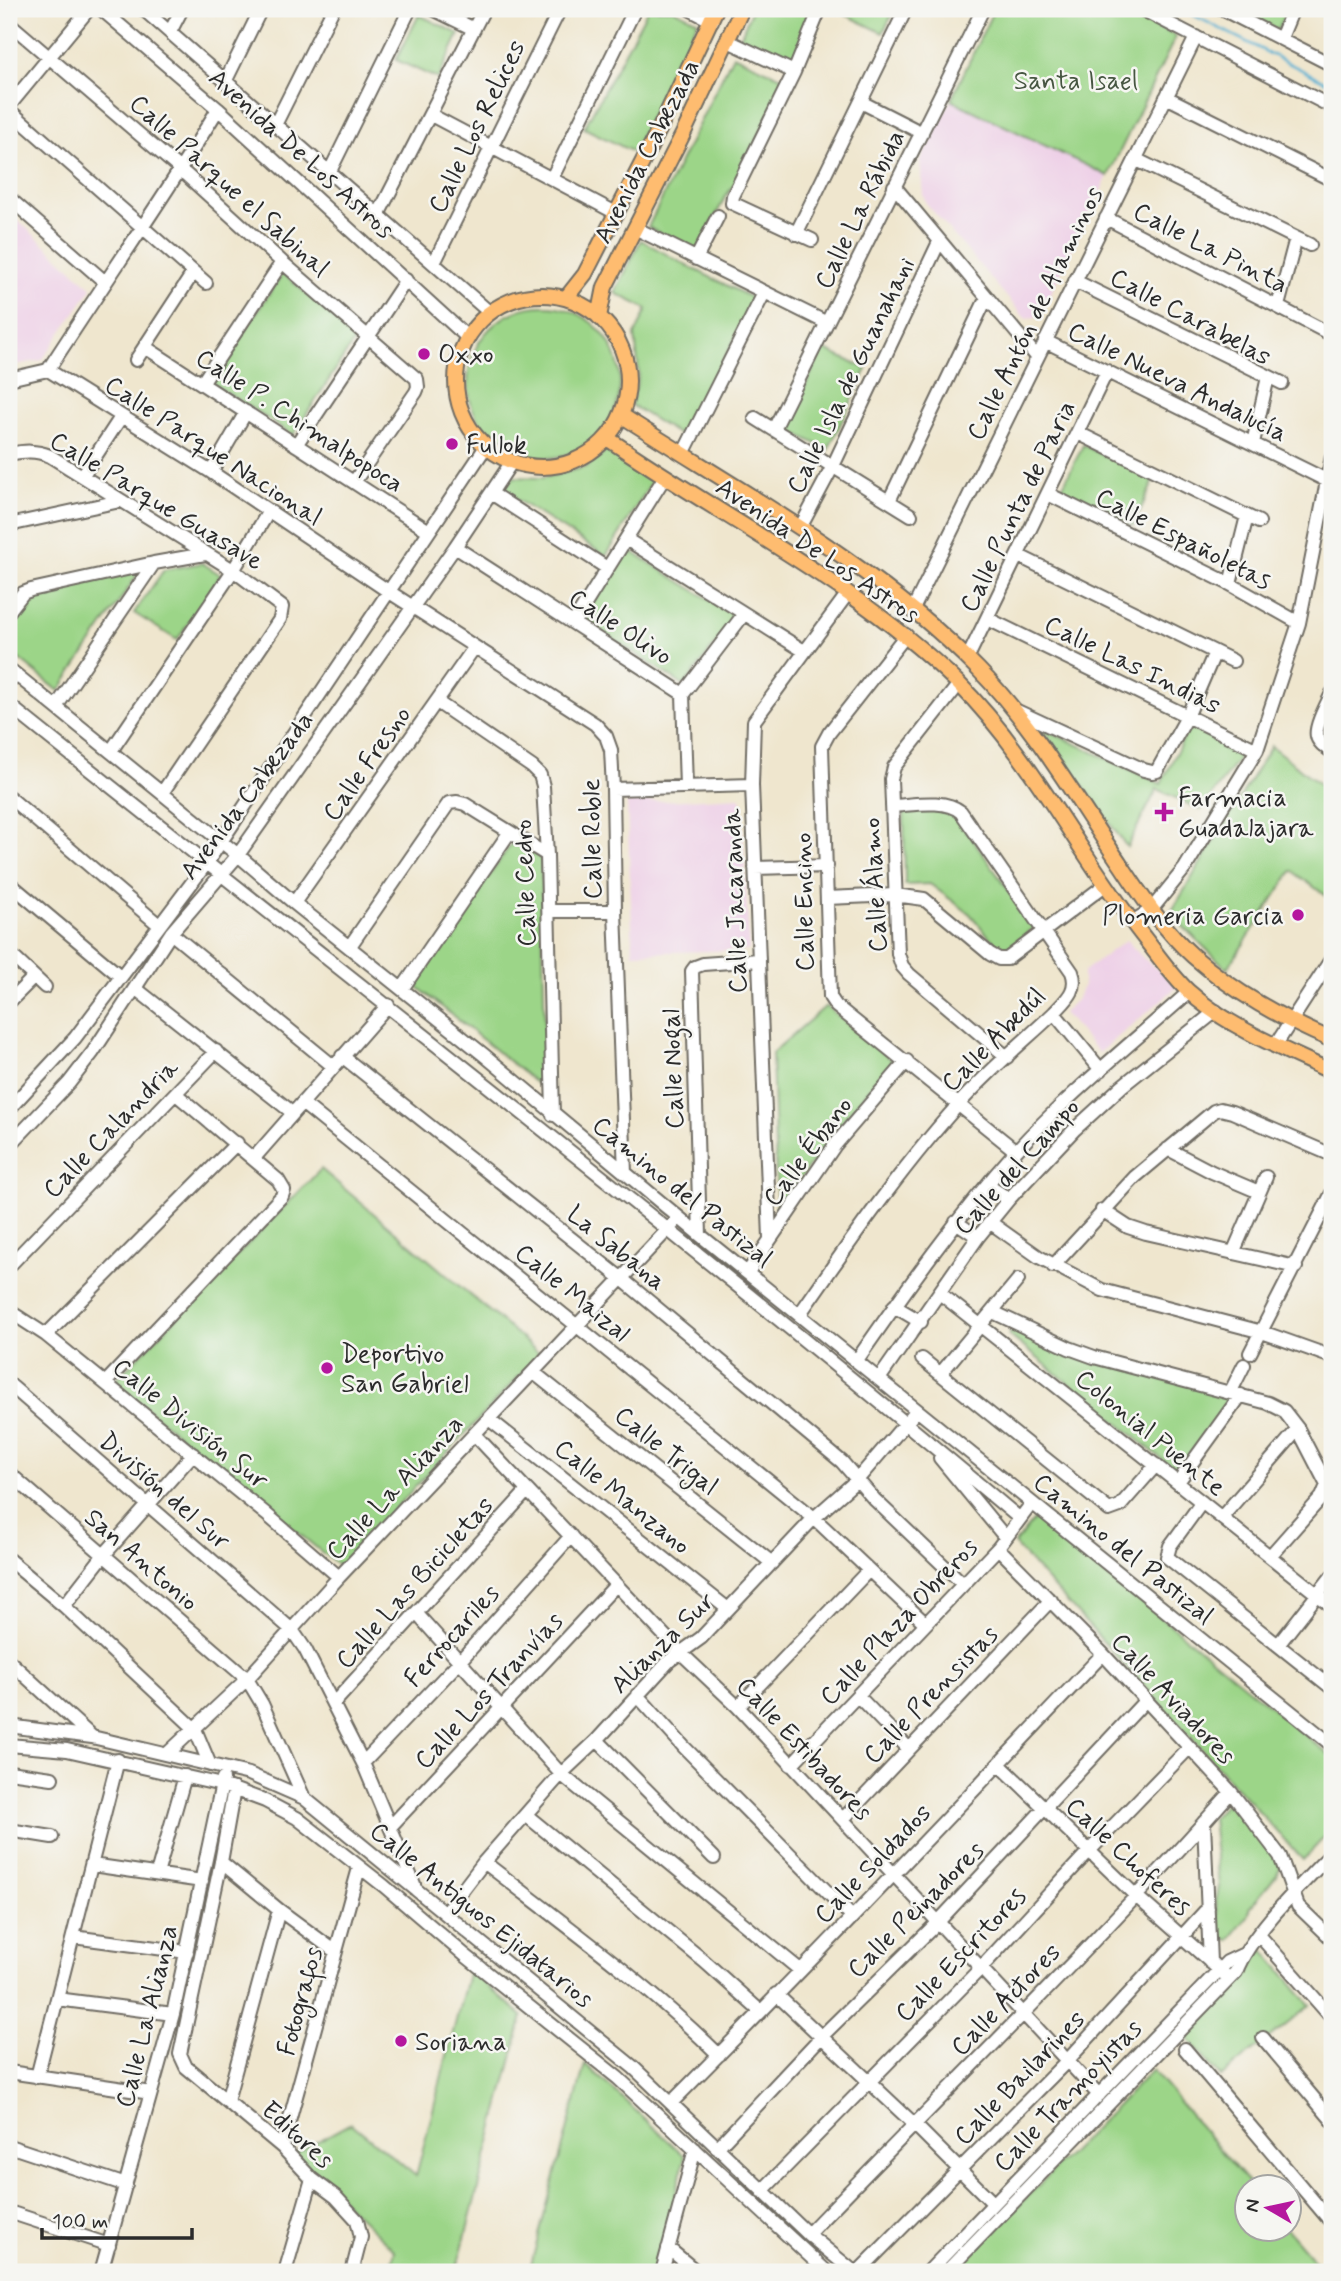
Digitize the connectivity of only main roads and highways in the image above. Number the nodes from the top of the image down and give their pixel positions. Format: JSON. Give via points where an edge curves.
{"nodes":[{"id":1,"x":742,"y":9,"type":"edge"},
{"id":2,"x":714,"y":15,"type":"edge"},
{"id":3,"x":566,"y":298,"type":"junction"},
{"id":4,"x":599,"y":317,"type":"junction"},
{"id":5,"x":621,"y":415,"type":"junction"},
{"id":6,"x":607,"y":438,"type":"junction"},
{"id":7,"x":888,"y":588,"type":"junction"},
{"id":8,"x":874,"y":611,"type":"junction"},
{"id":9,"x":1332,"y":1040,"type":"edge"},
{"id":10,"x":1332,"y":1072,"type":"edge"}],
"edges":[{"from":1,"to":4,"type":"main road","name":"Avenida Cabezada","via":[[603,290]]},
{"from":2,"to":3,"type":"main road","name":"Avenida Cabezada","via":[[585,274]]},
{"from":3,"to":4,"type":"main road"},
{"from":3,"to":6,"type":"main road","via":[[526,296],[489,312],[467,337],[456,367],[457,398],[467,426],[485,448],[511,463],[563,466],[587,455]]},
{"from":4,"to":5,"type":"main road","via":[[616,337],[626,362],[628,388]]},
{"from":5,"to":6,"type":"main road"},
{"from":5,"to":7,"type":"main road","name":"Avenida De Los Astros"},
{"from":6,"to":8,"type":"main road","name":"Avenida De Los Astros"},
{"from":7,"to":8,"type":"main road"},
{"from":7,"to":9,"type":"main road","name":"Avenida De Los Astros","via":[[967,659],[1014,709],[1151,910],[1191,955],[1248,999]]},
{"from":8,"to":10,"type":"main road","name":"Avenida De Los Astros","via":[[906,635],[992,720],[1105,885],[1189,992],[1275,1046]]}]}
